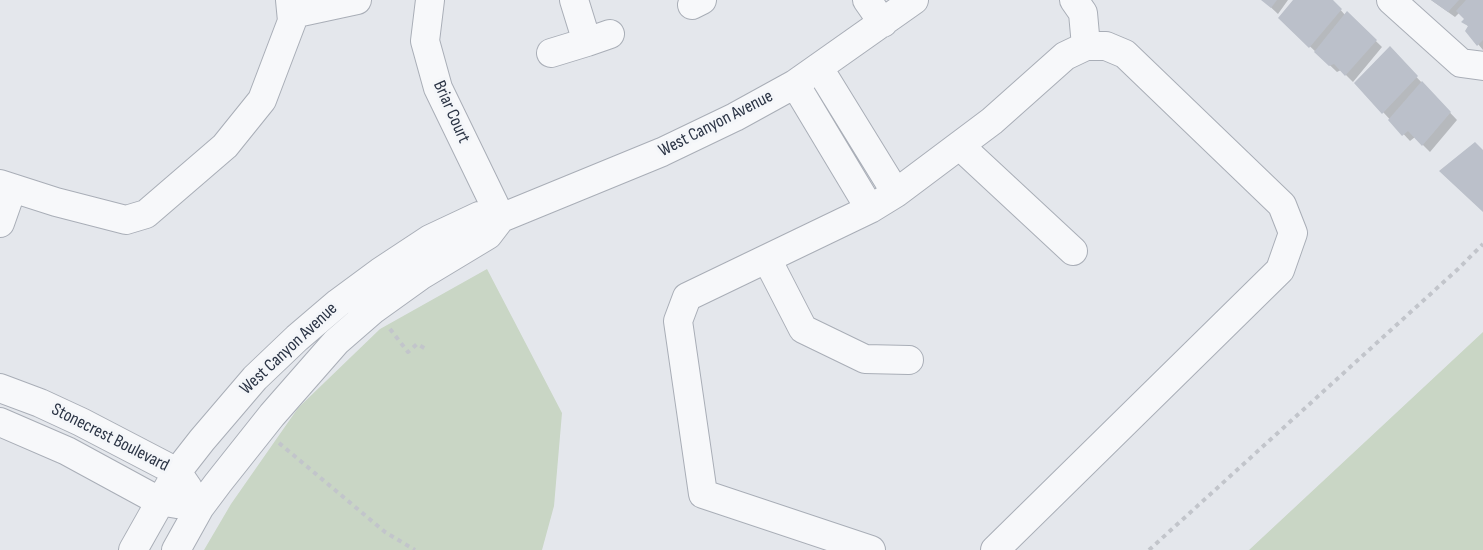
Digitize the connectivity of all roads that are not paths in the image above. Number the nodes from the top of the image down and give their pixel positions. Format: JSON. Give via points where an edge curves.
{"nodes":[{"id":1,"x":357,"y":0,"type":"edge"},
{"id":2,"x":430,"y":0,"type":"edge"},
{"id":3,"x":574,"y":0,"type":"edge"},
{"id":4,"x":867,"y":0,"type":"edge"},
{"id":5,"x":914,"y":0,"type":"edge"},
{"id":6,"x":1074,"y":0,"type":"edge"},
{"id":7,"x":1391,"y":0,"type":"edge"},
{"id":8,"x":291,"y":7,"type":"edge"},
{"id":9,"x":884,"y":23,"type":"junction"},
{"id":10,"x":1086,"y":46,"type":"junction"},
{"id":11,"x":551,"y":53,"type":"dead end"},
{"id":12,"x":1483,"y":66,"type":"edge"},
{"id":13,"x":819,"y":68,"type":"junction"},
{"id":14,"x":795,"y":84,"type":"junction"},
{"id":15,"x":960,"y":146,"type":"junction"},
{"id":16,"x":6,"y":186,"type":"edge"},
{"id":17,"x":896,"y":193,"type":"junction"},
{"id":18,"x":870,"y":209,"type":"junction"},
{"id":19,"x":501,"y":218,"type":"junction"},
{"id":20,"x":0,"y":223,"type":"edge"},
{"id":21,"x":1073,"y":251,"type":"dead end"},
{"id":22,"x":767,"y":259,"type":"junction"},
{"id":23,"x":909,"y":360,"type":"dead end"},
{"id":24,"x":0,"y":388,"type":"edge"},
{"id":25,"x":0,"y":422,"type":"edge"},
{"id":26,"x":177,"y":472,"type":"junction"},
{"id":27,"x":159,"y":501,"type":"junction"},
{"id":28,"x":200,"y":507,"type":"junction"},
{"id":29,"x":133,"y":550,"type":"edge"},
{"id":30,"x":176,"y":550,"type":"edge"},
{"id":31,"x":871,"y":550,"type":"edge"},
{"id":32,"x":995,"y":550,"type":"edge"}],
"edges":[{"from":1,"to":8,"type":"street"},
{"from":2,"to":19,"type":"street","name":"Briar Court","via":[[425,40],[438,88]]},
{"from":3,"to":11,"type":"street","via":[[599,38]]},
{"from":4,"to":9,"type":"street"},
{"from":5,"to":9,"type":"street","name":"West Canyon Avenue"},
{"from":6,"to":10,"type":"street","via":[[1083,13]]},
{"from":7,"to":12,"type":"street","via":[[1461,63]]},
{"from":8,"to":16,"type":"street","via":[[292,21],[262,100],[225,146],[146,214],[126,220]]},
{"from":9,"to":13,"type":"street","name":"West Canyon Avenue"},
{"from":10,"to":15,"type":"street","via":[[1065,56]]},
{"from":10,"to":32,"type":"street","via":[[1106,46],[1125,54],[1282,205],[1293,233],[1280,270]]},
{"from":13,"to":14,"type":"street","name":"West Canyon Avenue"},
{"from":13,"to":17,"type":"street"},
{"from":14,"to":18,"type":"street"},
{"from":14,"to":19,"type":"street","name":"West Canyon Avenue","via":[[662,152]]},
{"from":15,"to":17,"type":"street"},
{"from":15,"to":21,"type":"street"},
{"from":16,"to":20,"type":"street"},
{"from":17,"to":18,"type":"street"},
{"from":18,"to":22,"type":"street"},
{"from":19,"to":26,"type":"street","name":"West Canyon Avenue","via":[[479,216],[430,239],[338,303],[255,378]]},
{"from":19,"to":28,"type":"street","name":"West Canyon Avenue","via":[[488,235],[420,276],[336,342]]},
{"from":22,"to":23,"type":"street","via":[[803,329],[865,359]]},
{"from":22,"to":31,"type":"street","via":[[687,297],[678,321],[703,494]]},
{"from":24,"to":26,"type":"street","name":"Stonecrest Boulevard","via":[[81,422]]},
{"from":25,"to":27,"type":"street","name":"Stonecrest Boulevard","via":[[67,451]]},
{"from":26,"to":27,"type":"street","name":"West Canyon Avenue"},
{"from":26,"to":28,"type":"street","name":"Stonecrest Boulevard"},
{"from":27,"to":28,"type":"street","name":"Stonecrest Boulevard"},
{"from":27,"to":29,"type":"street","name":"West Canyon Avenue"},
{"from":28,"to":30,"type":"street","name":"West Canyon Avenue"}]}
